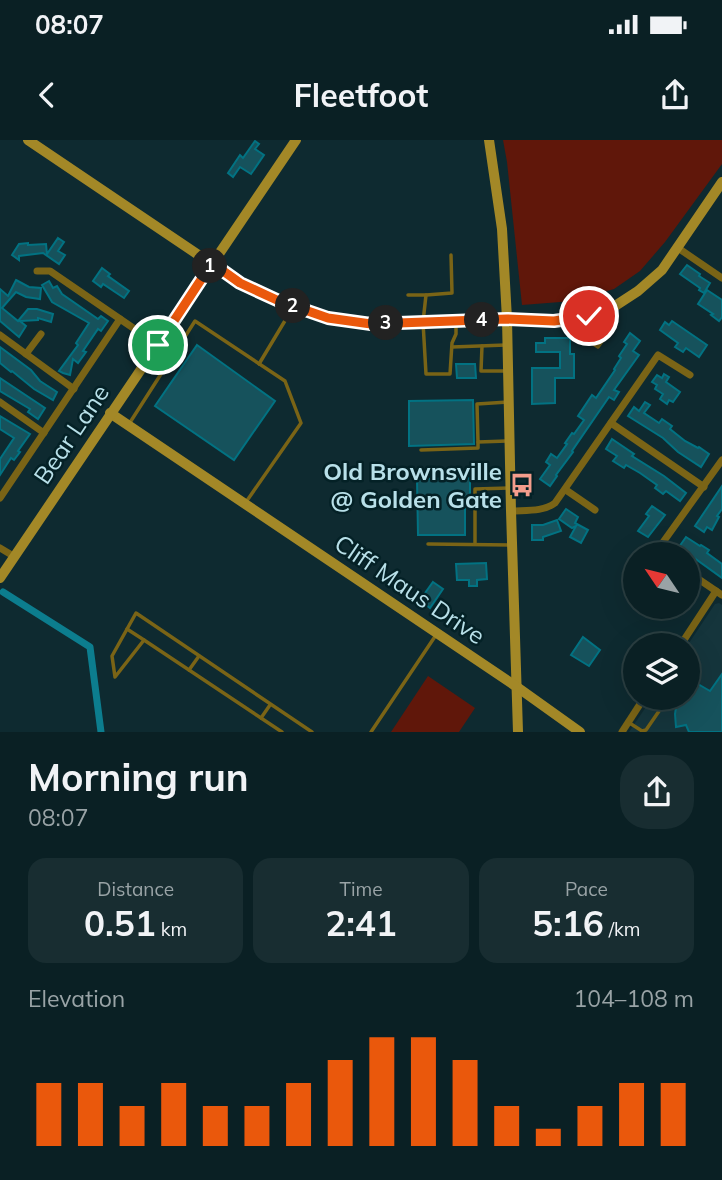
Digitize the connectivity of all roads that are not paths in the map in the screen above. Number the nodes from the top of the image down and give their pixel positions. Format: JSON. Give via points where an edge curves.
{"nodes":[{"id":1,"x":28,"y":140,"type":"edge"},
{"id":2,"x":296,"y":140,"type":"edge"},
{"id":3,"x":489,"y":140,"type":"edge"},
{"id":4,"x":722,"y":182,"type":"edge"},
{"id":5,"x":678,"y":248,"type":"junction"},
{"id":6,"x":451,"y":255,"type":"dead end"},
{"id":7,"x":212,"y":263,"type":"junction"},
{"id":8,"x":37,"y":271,"type":"dead end"},
{"id":9,"x":722,"y":278,"type":"edge"},
{"id":10,"x":408,"y":295,"type":"dead end"},
{"id":11,"x":426,"y":295,"type":"junction"},
{"id":12,"x":294,"y":306,"type":"junction"},
{"id":13,"x":581,"y":317,"type":"junction"},
{"id":14,"x":120,"y":319,"type":"junction"},
{"id":15,"x":507,"y":319,"type":"junction"},
{"id":16,"x":457,"y":321,"type":"junction"},
{"id":17,"x":423,"y":322,"type":"junction"},
{"id":18,"x":610,"y":330,"type":"dead end"},
{"id":19,"x":41,"y":334,"type":"dead end"},
{"id":20,"x":0,"y":335,"type":"edge"},
{"id":21,"x":158,"y":345,"type":"junction"},
{"id":22,"x":508,"y":345,"type":"junction"},
{"id":23,"x":482,"y":346,"type":"junction"},
{"id":24,"x":452,"y":347,"type":"junction"},
{"id":25,"x":26,"y":354,"type":"junction"},
{"id":26,"x":259,"y":364,"type":"junction"},
{"id":27,"x":508,"y":371,"type":"junction"},
{"id":28,"x":690,"y":375,"type":"dead end"},
{"id":29,"x":74,"y":389,"type":"junction"},
{"id":30,"x":0,"y":402,"type":"edge"},
{"id":31,"x":508,"y":402,"type":"junction"},
{"id":32,"x":110,"y":413,"type":"junction"},
{"id":33,"x":611,"y":423,"type":"junction"},
{"id":34,"x":128,"y":425,"type":"junction"},
{"id":35,"x":44,"y":433,"type":"junction"},
{"id":36,"x":509,"y":441,"type":"junction"},
{"id":37,"x":478,"y":442,"type":"junction"},
{"id":38,"x":421,"y":450,"type":"dead end"},
{"id":39,"x":722,"y":460,"type":"edge"},
{"id":40,"x":3,"y":487,"type":"edge"},
{"id":41,"x":704,"y":487,"type":"junction"},
{"id":42,"x":510,"y":488,"type":"junction"},
{"id":43,"x":566,"y":490,"type":"junction"},
{"id":44,"x":0,"y":498,"type":"edge"},
{"id":45,"x":244,"y":503,"type":"junction"},
{"id":46,"x":595,"y":510,"type":"dead end"},
{"id":47,"x":511,"y":511,"type":"junction"},
{"id":48,"x":666,"y":542,"type":"edge"},
{"id":49,"x":428,"y":544,"type":"dead end"},
{"id":50,"x":475,"y":544,"type":"junction"},
{"id":51,"x":512,"y":545,"type":"junction"},
{"id":52,"x":0,"y":548,"type":"edge"},
{"id":53,"x":15,"y":557,"type":"junction"},
{"id":54,"x":0,"y":578,"type":"edge"},
{"id":55,"x":700,"y":580,"type":"edge"},
{"id":56,"x":719,"y":593,"type":"edge"},
{"id":57,"x":127,"y":629,"type":"junction"},
{"id":58,"x":437,"y":633,"type":"junction"},
{"id":59,"x":690,"y":633,"type":"edge"},
{"id":60,"x":144,"y":640,"type":"junction"},
{"id":61,"x":199,"y":656,"type":"junction"},
{"id":62,"x":189,"y":670,"type":"junction"},
{"id":63,"x":517,"y":687,"type":"junction"},
{"id":64,"x":271,"y":705,"type":"junction"},
{"id":65,"x":636,"y":710,"type":"edge"},
{"id":66,"x":660,"y":710,"type":"edge"},
{"id":67,"x":261,"y":718,"type":"junction"},
{"id":68,"x":628,"y":722,"type":"junction"},
{"id":69,"x":282,"y":732,"type":"edge"},
{"id":70,"x":312,"y":732,"type":"edge"},
{"id":71,"x":371,"y":732,"type":"edge"},
{"id":72,"x":518,"y":732,"type":"edge"},
{"id":73,"x":580,"y":732,"type":"edge"},
{"id":74,"x":622,"y":732,"type":"edge"}],
"edges":[{"from":1,"to":7,"type":"street"},
{"from":2,"to":7,"type":"street","name":"Bear Lane"},
{"from":3,"to":15,"type":"street","via":[[502,229]]},
{"from":4,"to":5,"type":"street"},
{"from":5,"to":9,"type":"street"},
{"from":5,"to":13,"type":"street","via":[[638,291],[615,306]]},
{"from":6,"to":11,"type":"lane","via":[[452,293]]},
{"from":7,"to":12,"type":"street","via":[[240,283]]},
{"from":7,"to":21,"type":"street","name":"Bear Lane"},
{"from":8,"to":14,"type":"street","via":[[51,271]]},
{"from":10,"to":11,"type":"lane"},
{"from":11,"to":17,"type":"lane"},
{"from":12,"to":17,"type":"street","via":[[328,318],[371,324]]},
{"from":12,"to":26,"type":"lane"},
{"from":13,"to":15,"type":"street"},
{"from":13,"to":18,"type":"lane","via":[[586,340],[598,347]]},
{"from":14,"to":21,"type":"street"},
{"from":14,"to":29,"type":"street"},
{"from":15,"to":16,"type":"street"},
{"from":15,"to":22,"type":"street"},
{"from":16,"to":17,"type":"street"},
{"from":16,"to":24,"type":"lane"},
{"from":17,"to":24,"type":"lane","via":[[426,374],[450,373]]},
{"from":19,"to":25,"type":"street"},
{"from":20,"to":25,"type":"street"},
{"from":21,"to":32,"type":"street","name":"Bear Lane"},
{"from":22,"to":23,"type":"lane"},
{"from":22,"to":27,"type":"street"},
{"from":23,"to":24,"type":"lane"},
{"from":23,"to":27,"type":"lane","via":[[481,371]]},
{"from":25,"to":29,"type":"street"},
{"from":26,"to":34,"type":"lane","via":[[195,321]]},
{"from":26,"to":45,"type":"lane","via":[[285,381],[300,423]]},
{"from":27,"to":31,"type":"street"},
{"from":28,"to":33,"type":"street","via":[[658,355]]},
{"from":29,"to":35,"type":"street"},
{"from":30,"to":35,"type":"street"},
{"from":31,"to":36,"type":"street"},
{"from":31,"to":37,"type":"lane","via":[[477,404]]},
{"from":32,"to":34,"type":"street","name":"Cliff Maus Drive"},
{"from":32,"to":53,"type":"street","name":"Bear Lane"},
{"from":33,"to":41,"type":"street"},
{"from":33,"to":43,"type":"street"},
{"from":34,"to":45,"type":"street","name":"Cliff Maus Drive"},
{"from":35,"to":40,"type":"street"},
{"from":36,"to":37,"type":"lane"},
{"from":36,"to":42,"type":"street"},
{"from":37,"to":38,"type":"lane","via":[[478,448]]},
{"from":39,"to":41,"type":"street"},
{"from":40,"to":44,"type":"street"},
{"from":41,"to":48,"type":"street"},
{"from":42,"to":47,"type":"street"},
{"from":42,"to":50,"type":"lane","via":[[475,489]]},
{"from":43,"to":46,"type":"street"},
{"from":43,"to":47,"type":"street","via":[[549,508]]},
{"from":45,"to":58,"type":"street","name":"Cliff Maus Drive"},
{"from":47,"to":51,"type":"street"},
{"from":49,"to":50,"type":"lane"},
{"from":50,"to":51,"type":"lane"},
{"from":51,"to":63,"type":"street"},
{"from":52,"to":53,"type":"street"},
{"from":53,"to":54,"type":"street","name":"Bear Lane"},
{"from":55,"to":56,"type":"street"},
{"from":56,"to":59,"type":"street"},
{"from":57,"to":60,"type":"lane"},
{"from":57,"to":60,"type":"lane","via":[[112,656],[115,677]]},
{"from":57,"to":61,"type":"lane","via":[[136,613]]},
{"from":58,"to":63,"type":"street","name":"Cliff Maus Drive"},
{"from":58,"to":71,"type":"lane"},
{"from":60,"to":62,"type":"lane"},
{"from":61,"to":62,"type":"lane"},
{"from":61,"to":64,"type":"lane"},
{"from":62,"to":67,"type":"lane"},
{"from":63,"to":72,"type":"street"},
{"from":63,"to":73,"type":"street","name":"Cliff Maus Drive"},
{"from":64,"to":67,"type":"lane"},
{"from":64,"to":70,"type":"lane"},
{"from":65,"to":68,"type":"street"},
{"from":66,"to":68,"type":"lane","via":[[646,730]]},
{"from":67,"to":69,"type":"lane"},
{"from":68,"to":74,"type":"street"}]}
